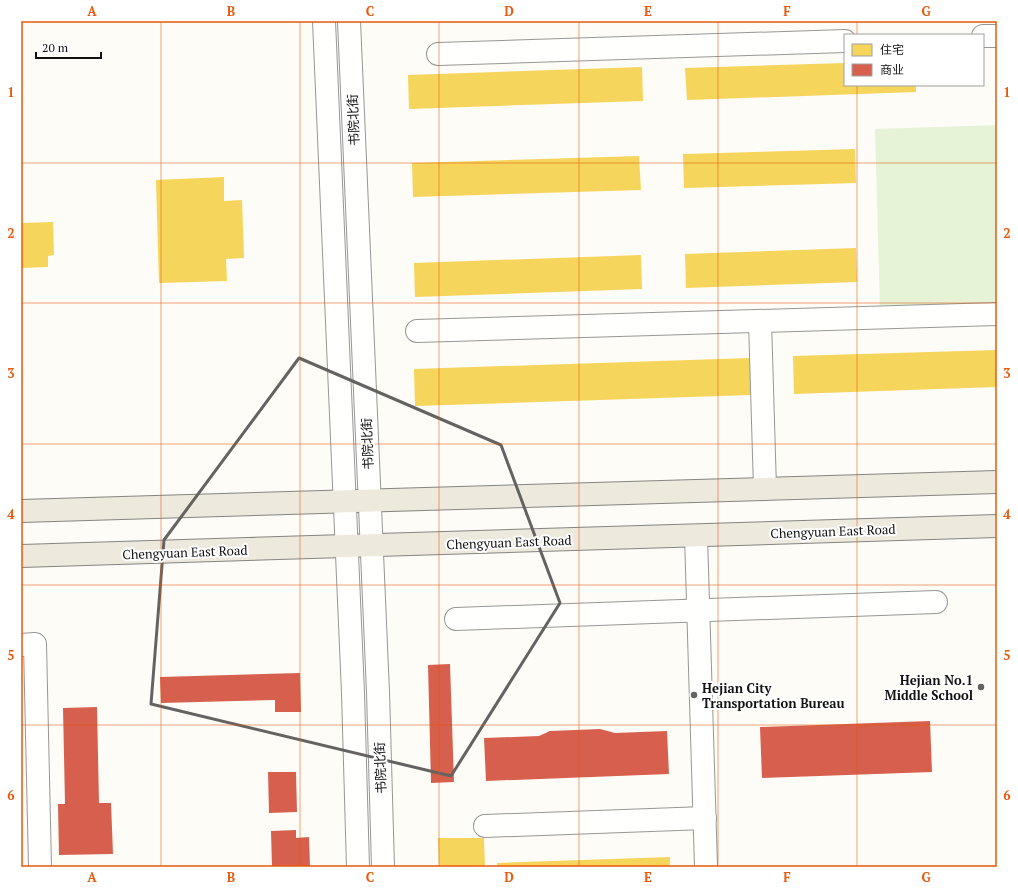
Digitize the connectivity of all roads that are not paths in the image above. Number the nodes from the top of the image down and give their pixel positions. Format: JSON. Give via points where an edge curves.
{"nodes":[{"id":1,"x":324,"y":21,"type":"edge"},
{"id":2,"x":349,"y":21,"type":"edge"},
{"id":3,"x":984,"y":36,"type":"edge"},
{"id":4,"x":997,"y":36,"type":"edge"},
{"id":5,"x":844,"y":41,"type":"edge"},
{"id":6,"x":438,"y":54,"type":"dead end"},
{"id":7,"x":997,"y":314,"type":"edge"},
{"id":8,"x":760,"y":321,"type":"junction"},
{"id":9,"x":417,"y":331,"type":"dead end"},
{"id":10,"x":997,"y":482,"type":"edge"},
{"id":11,"x":765,"y":489,"type":"junction"},
{"id":12,"x":370,"y":500,"type":"junction"},
{"id":13,"x":345,"y":501,"type":"junction"},
{"id":14,"x":21,"y":510,"type":"edge"},
{"id":15,"x":997,"y":526,"type":"edge"},
{"id":16,"x":696,"y":536,"type":"junction"},
{"id":17,"x":372,"y":546,"type":"junction"},
{"id":18,"x":347,"y":547,"type":"junction"},
{"id":19,"x":21,"y":556,"type":"edge"},
{"id":20,"x":936,"y":602,"type":"dead end"},
{"id":21,"x":698,"y":610,"type":"junction"},
{"id":22,"x":456,"y":619,"type":"dead end"},
{"id":23,"x":21,"y":645,"type":"edge"},
{"id":24,"x":705,"y":818,"type":"junction"},
{"id":25,"x":485,"y":826,"type":"dead end"},
{"id":26,"x":40,"y":867,"type":"edge"},
{"id":27,"x":358,"y":867,"type":"edge"},
{"id":28,"x":383,"y":867,"type":"edge"},
{"id":29,"x":706,"y":867,"type":"edge"}],
"edges":[{"from":1,"to":13,"type":"street","name":"书院北街"},
{"from":2,"to":12,"type":"street","name":"书院北街"},
{"from":3,"to":4,"type":"street"},
{"from":5,"to":6,"type":"street"},
{"from":7,"to":8,"type":"street"},
{"from":8,"to":9,"type":"street"},
{"from":8,"to":11,"type":"street"},
{"from":10,"to":11,"type":"main road"},
{"from":11,"to":12,"type":"main road"},
{"from":12,"to":13,"type":"main road"},
{"from":12,"to":17,"type":"street","name":"书院北街"},
{"from":13,"to":14,"type":"main road"},
{"from":13,"to":18,"type":"street","name":"书院北街"},
{"from":15,"to":16,"type":"main road","name":"Chengyuan East Road"},
{"from":16,"to":17,"type":"main road","name":"Chengyuan East Road"},
{"from":16,"to":21,"type":"street"},
{"from":17,"to":18,"type":"main road","name":"Chengyuan East Road"},
{"from":17,"to":28,"type":"street","name":"书院北街"},
{"from":18,"to":19,"type":"main road","name":"Chengyuan East Road"},
{"from":18,"to":27,"type":"street","name":"书院北街"},
{"from":20,"to":21,"type":"street"},
{"from":21,"to":22,"type":"street"},
{"from":21,"to":24,"type":"street"},
{"from":23,"to":26,"type":"street","via":[[35,644]]},
{"from":24,"to":25,"type":"street"},
{"from":24,"to":29,"type":"street"}]}
